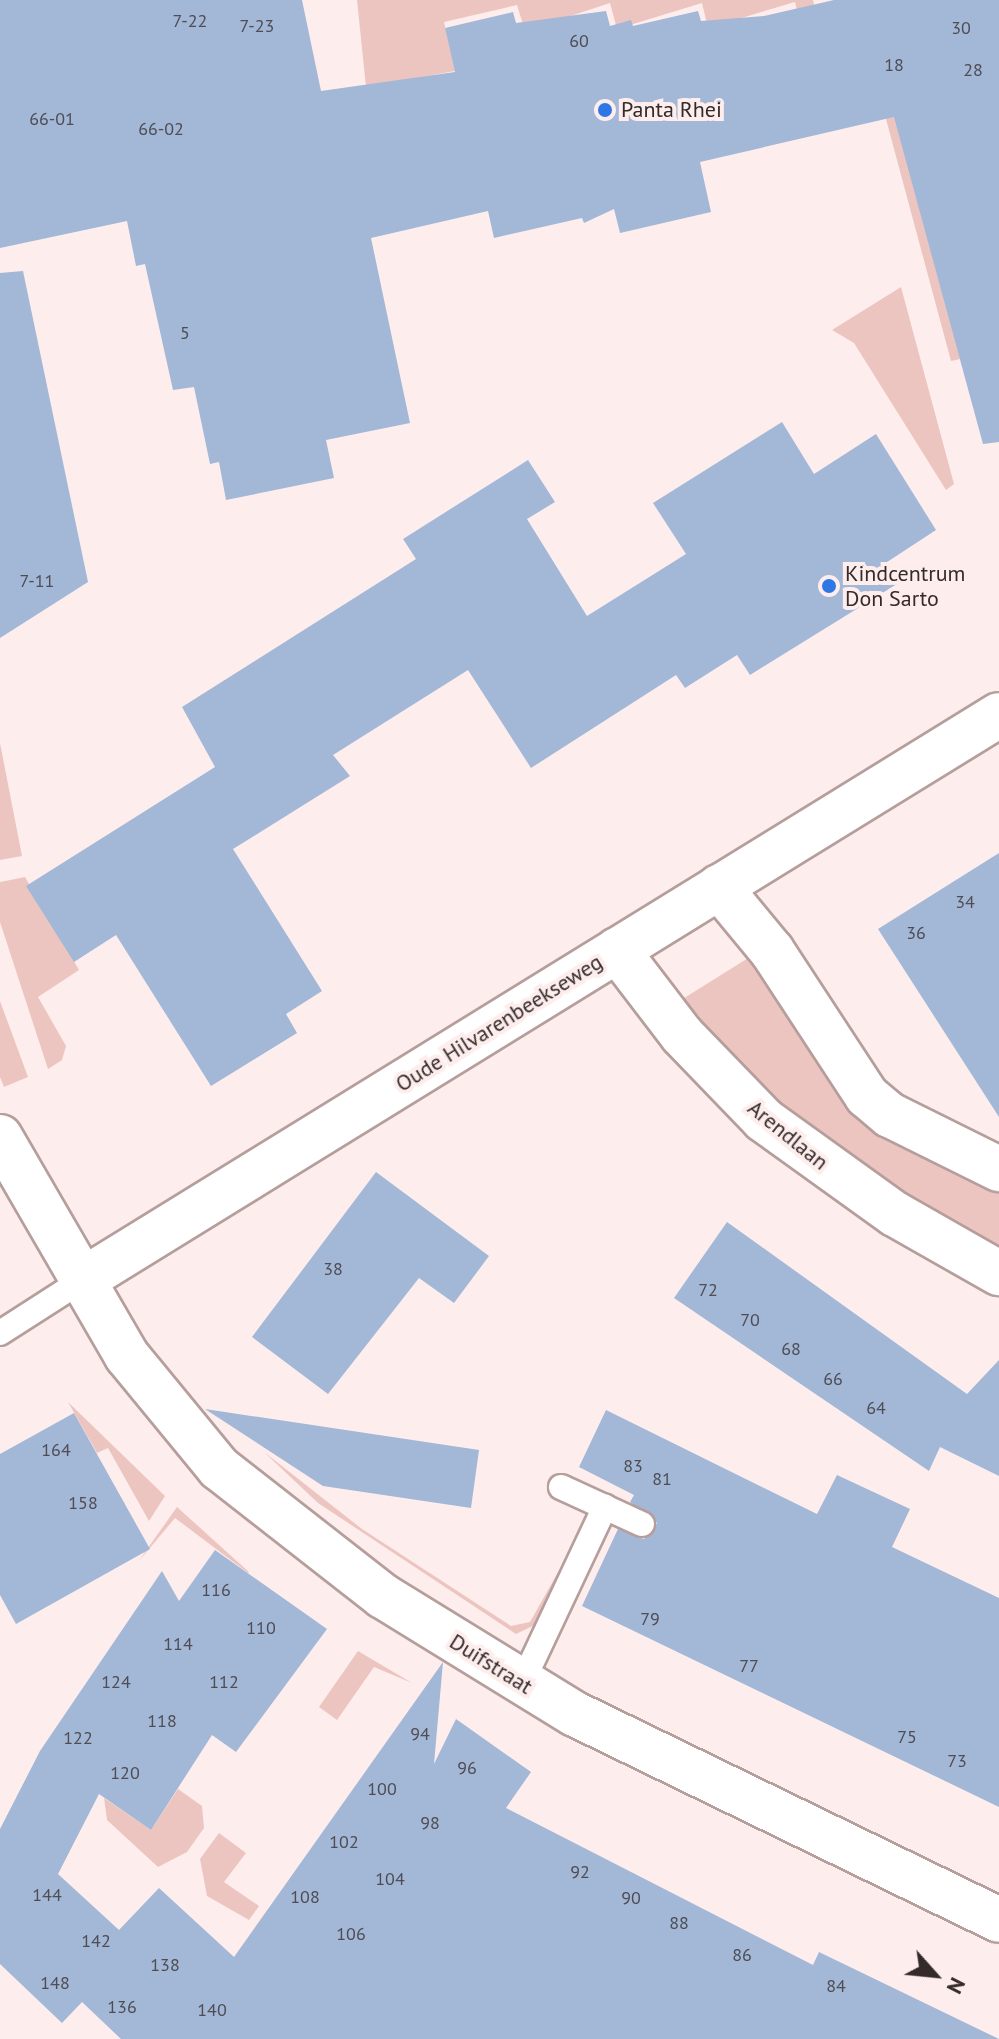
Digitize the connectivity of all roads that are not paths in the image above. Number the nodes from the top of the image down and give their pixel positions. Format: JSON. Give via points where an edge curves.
{"nodes":[{"id":1,"x":999,"y":715,"type":"edge"},
{"id":2,"x":719,"y":887,"type":"junction"},
{"id":3,"x":617,"y":950,"type":"junction"},
{"id":4,"x":0,"y":1137,"type":"edge"},
{"id":5,"x":999,"y":1169,"type":"edge"},
{"id":6,"x":999,"y":1273,"type":"edge"},
{"id":7,"x":81,"y":1281,"type":"junction"},
{"id":8,"x":0,"y":1333,"type":"edge"},
{"id":9,"x":561,"y":1487,"type":"dead end"},
{"id":10,"x":605,"y":1507,"type":"junction"},
{"id":11,"x":642,"y":1524,"type":"dead end"},
{"id":12,"x":522,"y":1683,"type":"junction"},
{"id":13,"x":999,"y":1920,"type":"edge"}],
"edges":[{"from":1,"to":2,"type":"street","name":"Oude Hilvarenbeekseweg"},
{"from":2,"to":3,"type":"street","name":"Oude Hilvarenbeekseweg"},
{"from":2,"to":5,"type":"street","via":[[772,951],[867,1096],[890,1115]]},
{"from":3,"to":6,"type":"street","name":"Arendlaan","via":[[682,1035],[764,1120],[895,1214]]},
{"from":3,"to":7,"type":"street","name":"Oude Hilvarenbeekseweg"},
{"from":4,"to":7,"type":"street","name":"Duifstraat"},
{"from":7,"to":8,"type":"lane","name":"Oude Hilvarenbeekseweg"},
{"from":7,"to":12,"type":"street","name":"Duifstraat","via":[[127,1356],[219,1468],[383,1596]]},
{"from":9,"to":10,"type":"lane"},
{"from":10,"to":11,"type":"lane"},
{"from":10,"to":12,"type":"lane"},
{"from":12,"to":13,"type":"street","name":"Duifstraat"}]}
